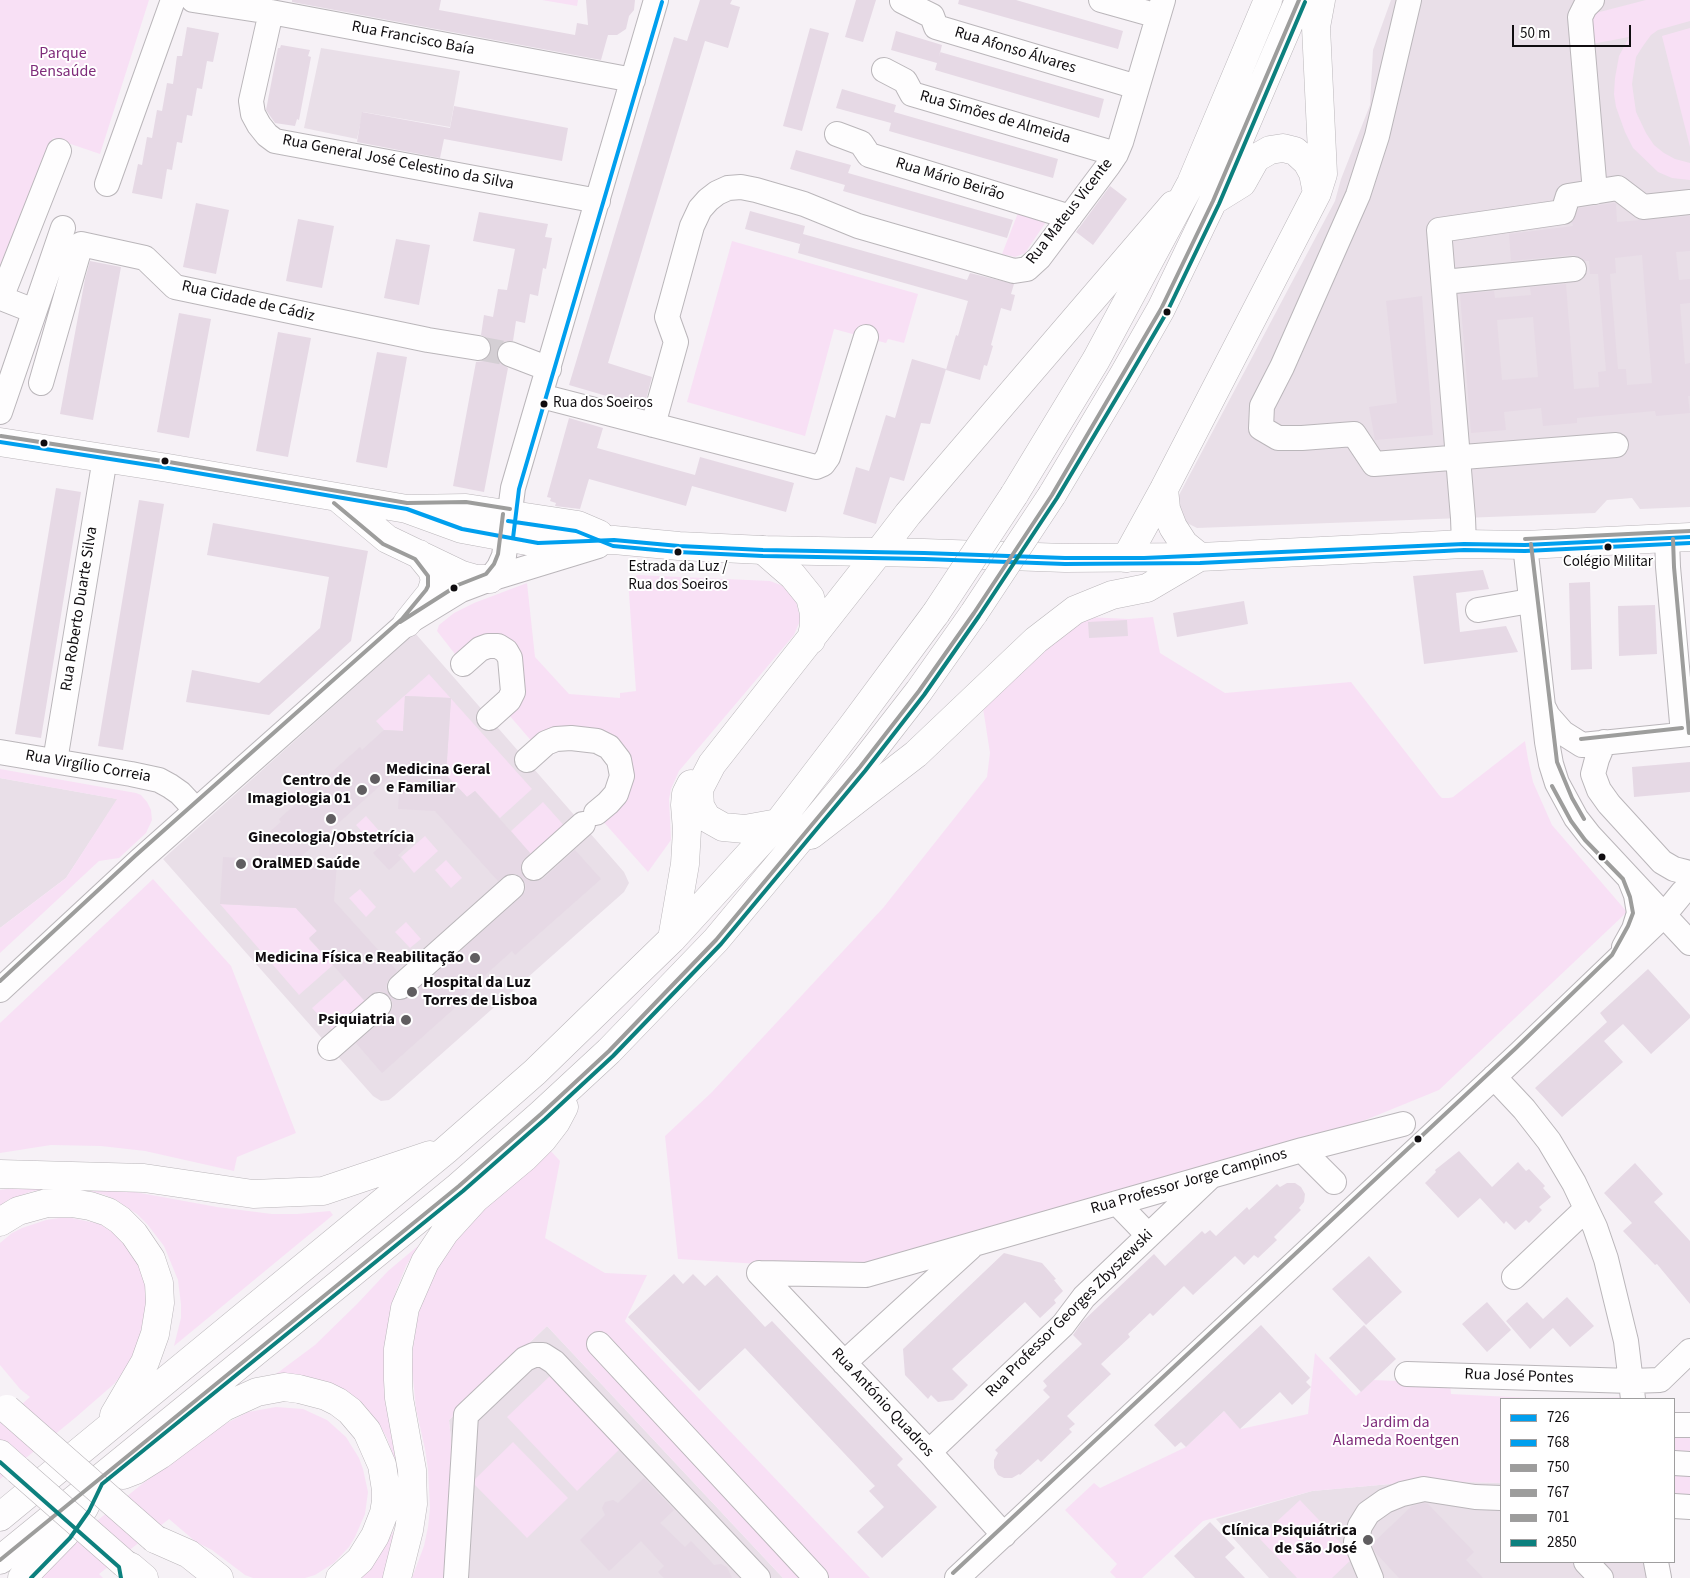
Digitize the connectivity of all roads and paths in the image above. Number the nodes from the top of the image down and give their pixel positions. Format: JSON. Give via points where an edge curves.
{"nodes":[{"id":1,"x":173,"y":0,"type":"edge"},
{"id":2,"x":193,"y":0,"type":"edge"},
{"id":3,"x":656,"y":0,"type":"edge"},
{"id":4,"x":1101,"y":0,"type":"edge"},
{"id":5,"x":1268,"y":0,"type":"edge"},
{"id":6,"x":1299,"y":0,"type":"edge"},
{"id":7,"x":1321,"y":0,"type":"edge"},
{"id":8,"x":1409,"y":0,"type":"edge"},
{"id":9,"x":1592,"y":0,"type":"edge"},
{"id":10,"x":902,"y":1,"type":"edge"},
{"id":11,"x":1161,"y":8,"type":"edge"},
{"id":12,"x":271,"y":12,"type":"junction"},
{"id":13,"x":884,"y":70,"type":"dead end"},
{"id":14,"x":633,"y":80,"type":"junction"},
{"id":15,"x":1137,"y":88,"type":"junction"},
{"id":16,"x":837,"y":134,"type":"dead end"},
{"id":17,"x":59,"y":150,"type":"dead end"},
{"id":18,"x":1116,"y":154,"type":"junction"},
{"id":19,"x":1191,"y":183,"type":"junction"},
{"id":20,"x":107,"y":184,"type":"dead end"},
{"id":21,"x":1595,"y":192,"type":"junction"},
{"id":22,"x":1317,"y":193,"type":"junction"},
{"id":23,"x":598,"y":201,"type":"junction"},
{"id":24,"x":1213,"y":201,"type":"junction"},
{"id":25,"x":1690,"y":202,"type":"edge"},
{"id":26,"x":1070,"y":217,"type":"junction"},
{"id":27,"x":63,"y":228,"type":"dead end"},
{"id":28,"x":1574,"y":269,"type":"dead end"},
{"id":29,"x":1444,"y":282,"type":"junction"},
{"id":30,"x":34,"y":311,"type":"junction"},
{"id":31,"x":866,"y":337,"type":"dead end"},
{"id":32,"x":478,"y":348,"type":"tunnel mouth"},
{"id":33,"x":510,"y":354,"type":"tunnel mouth"},
{"id":34,"x":549,"y":369,"type":"junction"},
{"id":35,"x":41,"y":383,"type":"dead end"},
{"id":36,"x":541,"y":396,"type":"junction"},
{"id":37,"x":0,"y":412,"type":"edge"},
{"id":38,"x":653,"y":425,"type":"junction"},
{"id":39,"x":0,"y":442,"type":"edge"},
{"id":40,"x":1616,"y":445,"type":"dead end"},
{"id":41,"x":1458,"y":457,"type":"junction"},
{"id":42,"x":105,"y":458,"type":"junction"},
{"id":43,"x":1164,"y":489,"type":"junction"},
{"id":44,"x":338,"y":498,"type":"junction"},
{"id":45,"x":508,"y":526,"type":"junction"},
{"id":46,"x":1679,"y":538,"type":"edge"},
{"id":47,"x":614,"y":540,"type":"junction"},
{"id":48,"x":1464,"y":544,"type":"junction"},
{"id":49,"x":1525,"y":545,"type":"junction"},
{"id":50,"x":764,"y":550,"type":"junction"},
{"id":51,"x":878,"y":553,"type":"junction"},
{"id":52,"x":419,"y":554,"type":"junction"},
{"id":53,"x":1200,"y":557,"type":"junction"},
{"id":54,"x":1126,"y":558,"type":"junction"},
{"id":55,"x":490,"y":579,"type":"junction"},
{"id":56,"x":1530,"y":601,"type":"junction"},
{"id":57,"x":1478,"y":610,"type":"dead end"},
{"id":58,"x":407,"y":623,"type":"junction"},
{"id":59,"x":811,"y":640,"type":"junction"},
{"id":60,"x":463,"y":664,"type":"dead end"},
{"id":61,"x":1542,"y":704,"type":"junction"},
{"id":62,"x":489,"y":718,"type":"dead end"},
{"id":63,"x":1686,"y":734,"type":"edge"},
{"id":64,"x":1593,"y":744,"type":"junction"},
{"id":65,"x":0,"y":752,"type":"edge"},
{"id":66,"x":55,"y":761,"type":"junction"},
{"id":67,"x":712,"y":764,"type":"junction"},
{"id":68,"x":531,"y":766,"type":"dead end"},
{"id":69,"x":1557,"y":783,"type":"junction"},
{"id":70,"x":196,"y":810,"type":"junction"},
{"id":71,"x":778,"y":823,"type":"junction"},
{"id":72,"x":790,"y":851,"type":"junction"},
{"id":73,"x":534,"y":868,"type":"dead end"},
{"id":74,"x":1690,"y":873,"type":"edge"},
{"id":75,"x":1628,"y":876,"type":"junction"},
{"id":76,"x":1690,"y":885,"type":"edge"},
{"id":77,"x":512,"y":887,"type":"dead end"},
{"id":78,"x":1664,"y":915,"type":"junction"},
{"id":79,"x":672,"y":939,"type":"junction"},
{"id":80,"x":1690,"y":943,"type":"edge"},
{"id":81,"x":1617,"y":960,"type":"junction"},
{"id":82,"x":400,"y":987,"type":"dead end"},
{"id":83,"x":0,"y":990,"type":"edge"},
{"id":84,"x":379,"y":1005,"type":"dead end"},
{"id":85,"x":330,"y":1048,"type":"dead end"},
{"id":86,"x":580,"y":1077,"type":"junction"},
{"id":87,"x":1494,"y":1077,"type":"junction"},
{"id":88,"x":1403,"y":1124,"type":"dead end"},
{"id":89,"x":446,"y":1150,"type":"junction"},
{"id":90,"x":1302,"y":1150,"type":"junction"},
{"id":91,"x":0,"y":1174,"type":"edge"},
{"id":92,"x":1212,"y":1175,"type":"junction"},
{"id":93,"x":1334,"y":1182,"type":"dead end"},
{"id":94,"x":1117,"y":1203,"type":"junction"},
{"id":95,"x":1586,"y":1209,"type":"junction"},
{"id":96,"x":0,"y":1222,"type":"edge"},
{"id":97,"x":1148,"y":1235,"type":"junction"},
{"id":98,"x":975,"y":1243,"type":"junction"},
{"id":99,"x":759,"y":1273,"type":"joint"},
{"id":100,"x":1514,"y":1277,"type":"dead end"},
{"id":101,"x":599,"y":1344,"type":"dead end"},
{"id":102,"x":1690,"y":1351,"type":"edge"},
{"id":103,"x":844,"y":1363,"type":"junction"},
{"id":104,"x":1407,"y":1374,"type":"dead end"},
{"id":105,"x":1632,"y":1390,"type":"edge"},
{"id":106,"x":4,"y":1406,"type":"edge"},
{"id":107,"x":1675,"y":1425,"type":"edge"},
{"id":108,"x":1690,"y":1425,"type":"edge"},
{"id":109,"x":104,"y":1432,"type":"junction"},
{"id":110,"x":929,"y":1452,"type":"junction"},
{"id":111,"x":0,"y":1454,"type":"edge"},
{"id":112,"x":1675,"y":1463,"type":"edge"},
{"id":113,"x":1690,"y":1464,"type":"edge"},
{"id":114,"x":97,"y":1480,"type":"junction"},
{"id":115,"x":1500,"y":1498,"type":"edge"},
{"id":116,"x":1675,"y":1506,"type":"edge"},
{"id":117,"x":1690,"y":1507,"type":"edge"},
{"id":118,"x":0,"y":1517,"type":"edge"},
{"id":119,"x":1004,"y":1535,"type":"junction"},
{"id":120,"x":155,"y":1539,"type":"junction"},
{"id":121,"x":0,"y":1560,"type":"edge"},
{"id":122,"x":1656,"y":1563,"type":"edge"},
{"id":123,"x":132,"y":1573,"type":"edge"},
{"id":124,"x":22,"y":1578,"type":"edge"},
{"id":125,"x":191,"y":1578,"type":"edge"},
{"id":126,"x":219,"y":1578,"type":"edge"},
{"id":127,"x":340,"y":1578,"type":"edge"},
{"id":128,"x":397,"y":1578,"type":"edge"},
{"id":129,"x":456,"y":1578,"type":"edge"},
{"id":130,"x":758,"y":1578,"type":"edge"},
{"id":131,"x":816,"y":1578,"type":"edge"},
{"id":132,"x":957,"y":1578,"type":"edge"},
{"id":133,"x":1371,"y":1578,"type":"edge"},
{"id":134,"x":1659,"y":1578,"type":"edge"}],
"edges":[{"from":1,"to":20,"type":"street"},
{"from":2,"to":12,"type":"street","name":"Rua Francisco Baía"},
{"from":3,"to":14,"type":"street"},
{"from":4,"to":11,"type":"street"},
{"from":5,"to":19,"type":"main road"},
{"from":6,"to":24,"type":"main road"},
{"from":7,"to":22,"type":"main road","via":[[1316,28],[1323,174]]},
{"from":8,"to":41,"type":"street","via":[[1377,136],[1358,196],[1262,406],[1261,428],[1278,438],[1354,434],[1374,464]]},
{"from":9,"to":21,"type":"street","via":[[1580,17]]},
{"from":10,"to":15,"type":"street","name":"Rua Afonso Álvares","via":[[932,16],[936,27]]},
{"from":11,"to":15,"type":"street","name":"Rua Mateus Vicente"},
{"from":12,"to":14,"type":"street","name":"Rua Francisco Baía"},
{"from":12,"to":23,"type":"street","name":"Rua General José Celestino da Silva","via":[[251,101],[259,125],[275,141]]},
{"from":13,"to":18,"type":"street","name":"Rua Simões de Almeida","via":[[905,81],[912,94]]},
{"from":14,"to":23,"type":"street"},
{"from":15,"to":18,"type":"street","name":"Rua Mateus Vicente"},
{"from":16,"to":26,"type":"street","name":"Rua Mário Beirão","via":[[861,143],[869,155]]},
{"from":17,"to":30,"type":"street","via":[[1,298]]},
{"from":18,"to":26,"type":"street","name":"Rua Mateus Vicente"},
{"from":19,"to":51,"type":"main road"},
{"from":19,"to":71,"type":"main road","bridge":true,"via":[[1096,360],[1014,495],[936,613]]},
{"from":21,"to":25,"type":"street","via":[[1618,188],[1643,207]]},
{"from":21,"to":29,"type":"street","via":[[1568,196],[1563,212],[1439,230]]},
{"from":22,"to":24,"type":"main road","via":[[1307,162],[1295,151],[1283,148],[1270,150],[1256,158],[1242,183]]},
{"from":22,"to":43,"type":"main road"},
{"from":23,"to":34,"type":"street"},
{"from":24,"to":72,"type":"main road","bridge":true,"via":[[1161,309],[1052,495],[919,691]]},
{"from":26,"to":38,"type":"street","name":"Rua Mateus Vicente","via":[[1034,264],[1027,269],[1014,270],[858,226],[804,204],[756,190],[741,187],[717,193],[696,217],[667,317],[676,342]]},
{"from":27,"to":30,"type":"street"},
{"from":28,"to":29,"type":"street"},
{"from":29,"to":41,"type":"street"},
{"from":30,"to":37,"type":"street"},
{"from":31,"to":38,"type":"street","via":[[828,457],[820,466]]},
{"from":32,"to":35,"type":"street","name":"Rua Cidade de Cádiz","via":[[175,287],[145,258],[80,244]]},
{"from":33,"to":34,"type":"street"},
{"from":34,"to":36,"type":"street"},
{"from":36,"to":38,"type":"street"},
{"from":36,"to":45,"type":"street","via":[[513,488]]},
{"from":39,"to":42,"type":"main road"},
{"from":40,"to":41,"type":"street"},
{"from":41,"to":48,"type":"street"},
{"from":42,"to":44,"type":"main road"},
{"from":42,"to":66,"type":"street","name":"Rua Roberto Duarte Silva"},
{"from":43,"to":53,"type":"main road","via":[[1166,509],[1173,527],[1184,544]]},
{"from":43,"to":54,"type":"main road"},
{"from":44,"to":45,"type":"main road","via":[[407,508],[462,529]]},
{"from":44,"to":52,"type":"main road","via":[[387,539]]},
{"from":45,"to":47,"type":"main road","via":[[538,543]]},
{"from":45,"to":55,"type":"street","via":[[504,556]]},
{"from":46,"to":49,"type":"main road"},
{"from":46,"to":63,"type":"street","via":[[1668,567]]},
{"from":47,"to":50,"type":"main road"},
{"from":47,"to":55,"type":"street"},
{"from":48,"to":49,"type":"main road"},
{"from":48,"to":53,"type":"main road"},
{"from":49,"to":56,"type":"street"},
{"from":50,"to":51,"type":"main road"},
{"from":50,"to":59,"type":"main road","via":[[793,576],[810,597],[814,612]]},
{"from":51,"to":54,"type":"main road"},
{"from":51,"to":59,"type":"main road"},
{"from":52,"to":55,"type":"main road","via":[[462,575]]},
{"from":52,"to":58,"type":"main road","via":[[432,570],[434,587]]},
{"from":53,"to":54,"type":"main road"},
{"from":53,"to":72,"type":"main road","via":[[1147,588],[1112,595],[1075,610],[1036,640],[916,754]]},
{"from":55,"to":58,"type":"street","via":[[458,592]]},
{"from":56,"to":57,"type":"street"},
{"from":56,"to":61,"type":"street"},
{"from":58,"to":70,"type":"street"},
{"from":59,"to":67,"type":"main road"},
{"from":60,"to":62,"type":"street","via":[[488,646],[498,646],[510,658],[513,692]]},
{"from":61,"to":64,"type":"street","via":[[1563,733]]},
{"from":61,"to":69,"type":"street"},
{"from":63,"to":64,"type":"street"},
{"from":64,"to":69,"type":"street","via":[[1571,754]]},
{"from":64,"to":74,"type":"street","via":[[1597,759],[1593,774],[1609,804],[1662,862]]},
{"from":65,"to":66,"type":"street","name":"Rua Virgílio Correia"},
{"from":66,"to":70,"type":"street","name":"Rua Virgílio Correia","via":[[158,780],[180,793]]},
{"from":67,"to":71,"type":"main road","via":[[699,789],[700,806],[707,818],[723,826],[745,829]]},
{"from":67,"to":79,"type":"main road","via":[[695,777],[686,794],[685,864]]},
{"from":68,"to":73,"type":"street","via":[[562,752],[592,754],[606,767],[608,780],[589,814]]},
{"from":69,"to":75,"type":"street","via":[[1576,818]]},
{"from":70,"to":83,"type":"street"},
{"from":71,"to":79,"type":"main road"},
{"from":72,"to":86,"type":"main road","via":[[716,940]]},
{"from":75,"to":78,"type":"street"},
{"from":75,"to":81,"type":"street","via":[[1639,913]]},
{"from":76,"to":78,"type":"street"},
{"from":77,"to":82,"type":"street"},
{"from":78,"to":80,"type":"street"},
{"from":78,"to":81,"type":"street"},
{"from":79,"to":89,"type":"main road","via":[[535,1072]]},
{"from":81,"to":87,"type":"street"},
{"from":84,"to":85,"type":"street"},
{"from":86,"to":114,"type":"main road","via":[[459,1186]]},
{"from":86,"to":128,"type":"main road","via":[[543,1139],[476,1199],[445,1232],[425,1262],[411,1293],[400,1334],[398,1372],[399,1398],[412,1470],[413,1504]]},
{"from":87,"to":95,"type":"street","via":[[1549,1141]]},
{"from":87,"to":119,"type":"street"},
{"from":88,"to":90,"type":"street","name":"Rua Professor Jorge Campinos"},
{"from":89,"to":91,"type":"main road","via":[[323,1191],[253,1194],[144,1178]]},
{"from":89,"to":109,"type":"main road"},
{"from":90,"to":92,"type":"street","name":"Rua Professor Jorge Campinos"},
{"from":90,"to":93,"type":"street"},
{"from":92,"to":94,"type":"street","name":"Rua Professor Jorge Campinos"},
{"from":92,"to":97,"type":"street","name":"Rua Professor Georges Zbyszewski"},
{"from":94,"to":97,"type":"street"},
{"from":94,"to":98,"type":"street","name":"Rua Professor Jorge Campinos"},
{"from":95,"to":100,"type":"street"},
{"from":95,"to":105,"type":"street","via":[[1611,1278],[1626,1341]]},
{"from":96,"to":109,"type":"main road","via":[[18,1211],[47,1203],[90,1206],[120,1220],[151,1258],[160,1304],[155,1334],[145,1362]]},
{"from":97,"to":110,"type":"street","name":"Rua Professor Georges Zbyszewski","via":[[1084,1296],[1063,1325]]},
{"from":98,"to":99,"type":"street","name":"Rua Professor Jorge Campinos","via":[[866,1275]]},
{"from":98,"to":103,"type":"street","name":"Rua Professor Jorge Campinos"},
{"from":99,"to":103,"type":"street","name":"Rua António Quadros"},
{"from":101,"to":131,"type":"street"},
{"from":102,"to":105,"type":"street","name":"Rua José Pontes","via":[[1660,1380]]},
{"from":103,"to":110,"type":"street","name":"Rua António Quadros"},
{"from":104,"to":105,"type":"street","name":"Rua José Pontes"},
{"from":106,"to":120,"type":"main road","bridge":true},
{"from":107,"to":108,"type":"street"},
{"from":109,"to":118,"type":"main road"},
{"from":110,"to":119,"type":"street","name":"Rua António Quadros"},
{"from":111,"to":123,"type":"main road","bridge":true},
{"from":112,"to":113,"type":"street"},
{"from":114,"to":121,"type":"main road"},
{"from":114,"to":124,"type":"main road","via":[[84,1508],[65,1534]]},
{"from":114,"to":127,"type":"main road","via":[[119,1477],[136,1470],[224,1407],[258,1392],[284,1387],[326,1396],[350,1411],[367,1431],[380,1459],[386,1490],[384,1513],[375,1536],[360,1560]]},
{"from":115,"to":133,"type":"street","via":[[1424,1489],[1385,1501],[1368,1513],[1356,1542]]},
{"from":116,"to":117,"type":"street"},
{"from":119,"to":132,"type":"street"},
{"from":120,"to":125,"type":"main road","via":[[161,1551]]},
{"from":120,"to":126,"type":"main road","via":[[189,1554]]},
{"from":122,"to":134,"type":"street"},
{"from":129,"to":130,"type":"street","via":[[466,1415],[525,1359],[542,1355],[554,1362]]}]}
